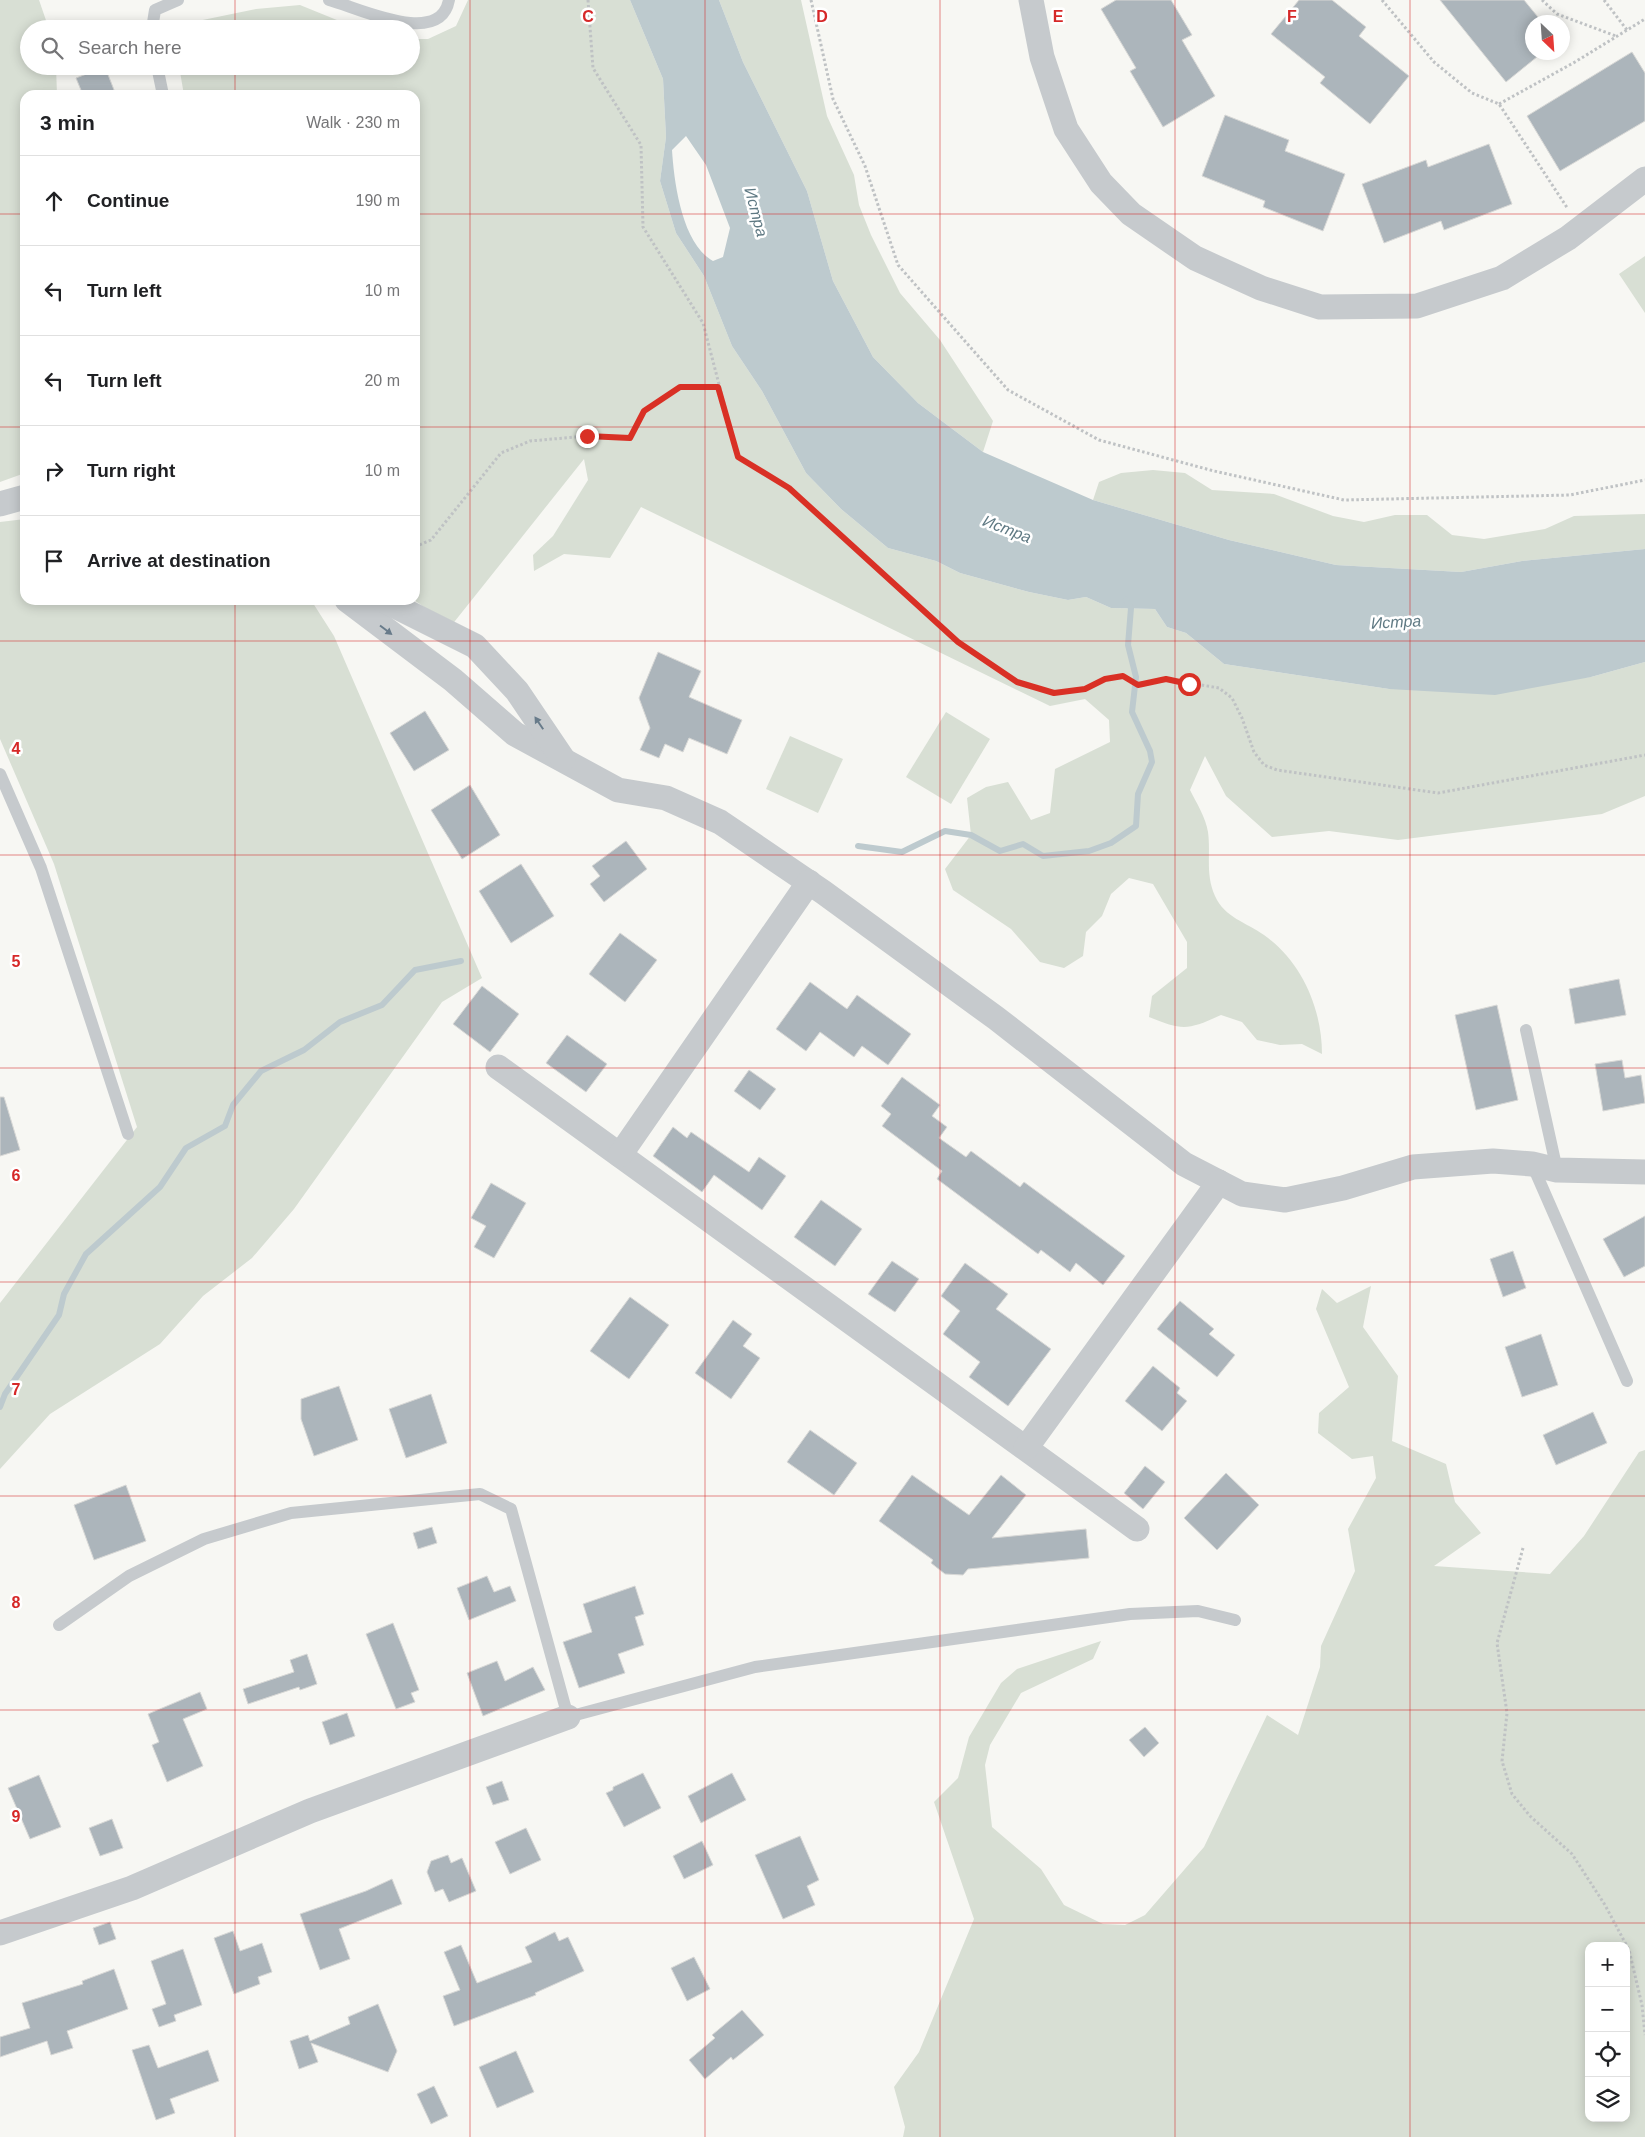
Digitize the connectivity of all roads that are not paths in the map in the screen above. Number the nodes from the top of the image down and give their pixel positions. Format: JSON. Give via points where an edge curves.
{"nodes":[{"id":1,"x":178,"y":0,"type":"edge"},
{"id":2,"x":329,"y":0,"type":"edge"},
{"id":3,"x":449,"y":0,"type":"edge"},
{"id":4,"x":1030,"y":0,"type":"edge"},
{"id":5,"x":153,"y":20,"type":"edge"},
{"id":6,"x":393,"y":20,"type":"edge"},
{"id":7,"x":420,"y":25,"type":"edge"},
{"id":8,"x":159,"y":75,"type":"edge"},
{"id":9,"x":163,"y":90,"type":"edge"},
{"id":10,"x":1645,"y":179,"type":"edge"},
{"id":11,"x":20,"y":498,"type":"edge"},
{"id":12,"x":0,"y":504,"type":"edge"},
{"id":13,"x":354,"y":605,"type":"edge"},
{"id":14,"x":393,"y":605,"type":"edge"},
{"id":15,"x":566,"y":763,"type":"junction"},
{"id":16,"x":0,"y":774,"type":"edge"},
{"id":17,"x":809,"y":882,"type":"junction"},
{"id":18,"x":1526,"y":1030,"type":"dead end"},
{"id":19,"x":498,"y":1067,"type":"dead end"},
{"id":20,"x":128,"y":1134,"type":"dead end"},
{"id":21,"x":620,"y":1155,"type":"junction"},
{"id":22,"x":1532,"y":1164,"type":"junction"},
{"id":23,"x":1557,"y":1170,"type":"junction"},
{"id":24,"x":1645,"y":1172,"type":"edge"},
{"id":25,"x":1219,"y":1182,"type":"junction"},
{"id":26,"x":1627,"y":1381,"type":"dead end"},
{"id":27,"x":1026,"y":1448,"type":"junction"},
{"id":28,"x":1137,"y":1529,"type":"dead end"},
{"id":29,"x":1235,"y":1620,"type":"dead end"},
{"id":30,"x":59,"y":1625,"type":"dead end"},
{"id":31,"x":568,"y":1717,"type":"junction"},
{"id":32,"x":0,"y":1933,"type":"edge"}],
"edges":[{"from":1,"to":5,"type":"lane","via":[[155,10]]},
{"from":2,"to":6,"type":"lane"},
{"from":3,"to":7,"type":"lane","via":[[447,10],[441,16]]},
{"from":4,"to":10,"type":"street","via":[[1042,56],[1066,129],[1101,183],[1131,214],[1195,258],[1261,288],[1320,307],[1417,306],[1502,278],[1580,229]]},
{"from":8,"to":9,"type":"lane"},
{"from":11,"to":12,"type":"street"},
{"from":13,"to":15,"type":"street","one_way":true,"via":[[453,680],[515,734]]},
{"from":15,"to":14,"type":"street","one_way":true,"via":[[517,692],[475,646]]},
{"from":15,"to":17,"type":"street","via":[[618,790],[666,798],[720,822]]},
{"from":16,"to":20,"type":"lane","via":[[41,868]]},
{"from":17,"to":21,"type":"street"},
{"from":17,"to":25,"type":"street","via":[[996,1018],[1184,1164]]},
{"from":18,"to":23,"type":"lane"},
{"from":19,"to":21,"type":"street"},
{"from":21,"to":27,"type":"street"},
{"from":22,"to":23,"type":"street"},
{"from":22,"to":25,"type":"street","via":[[1493,1162],[1413,1167],[1343,1188],[1284,1200],[1242,1194]]},
{"from":22,"to":26,"type":"lane"},
{"from":23,"to":24,"type":"street"},
{"from":25,"to":27,"type":"street"},
{"from":27,"to":28,"type":"street"},
{"from":29,"to":31,"type":"lane","via":[[1198,1611],[1130,1614],[755,1667]]},
{"from":30,"to":31,"type":"lane","via":[[129,1576],[204,1539],[291,1513],[480,1494],[511,1509]]},
{"from":31,"to":32,"type":"street","via":[[310,1811],[132,1888]]}]}
